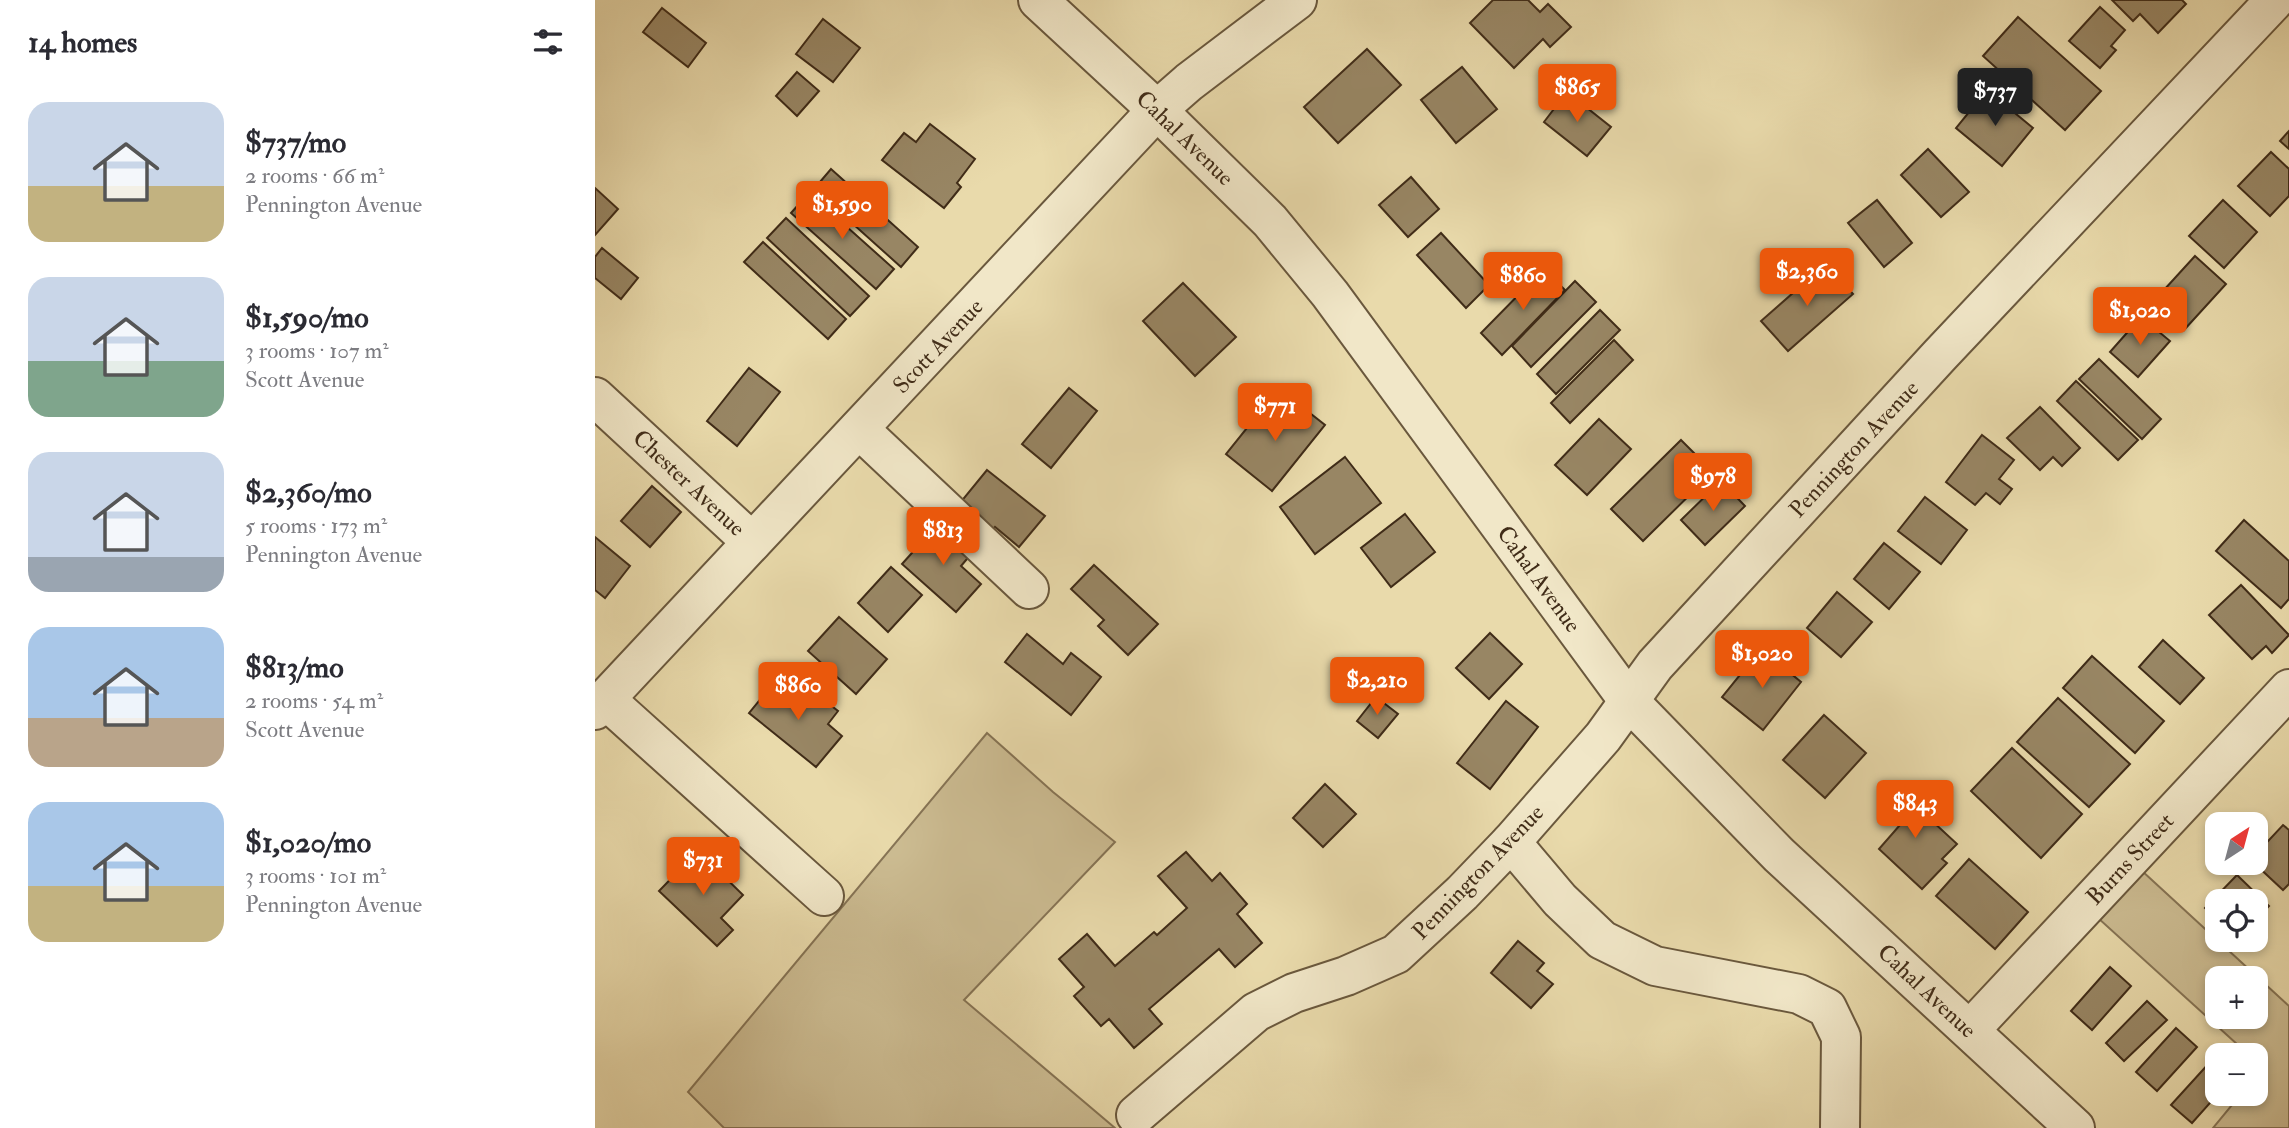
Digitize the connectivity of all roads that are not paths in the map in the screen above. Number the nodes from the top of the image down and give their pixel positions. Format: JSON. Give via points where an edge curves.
{"nodes":[{"id":1,"x":1038,"y":0,"type":"edge"},
{"id":2,"x":1297,"y":0,"type":"edge"},
{"id":3,"x":2275,"y":0,"type":"edge"},
{"id":4,"x":1157,"y":110,"type":"junction"},
{"id":5,"x":595,"y":397,"type":"edge"},
{"id":6,"x":859,"y":429,"type":"junction"},
{"id":7,"x":752,"y":542,"type":"junction"},
{"id":8,"x":1029,"y":589,"type":"dead end"},
{"id":9,"x":2289,"y":689,"type":"edge"},
{"id":10,"x":1628,"y":700,"type":"junction"},
{"id":11,"x":600,"y":704,"type":"edge"},
{"id":12,"x":1511,"y":842,"type":"junction"},
{"id":13,"x":824,"y":896,"type":"dead end"},
{"id":14,"x":1971,"y":1030,"type":"junction"},
{"id":15,"x":1136,"y":1115,"type":"dead end"},
{"id":16,"x":1840,"y":1128,"type":"edge"},
{"id":17,"x":2075,"y":1128,"type":"edge"}],
"edges":[{"from":1,"to":4,"type":"street","name":"Cahal Avenue"},
{"from":2,"to":4,"type":"street","name":"Scott Avenue"},
{"from":3,"to":10,"type":"street","name":"Pennington Avenue","via":[[1940,355]]},
{"from":4,"to":6,"type":"street","name":"Scott Avenue"},
{"from":4,"to":10,"type":"street","name":"Cahal Avenue","via":[[1270,221],[1330,294]]},
{"from":5,"to":7,"type":"street","name":"Chester Avenue"},
{"from":6,"to":7,"type":"street","name":"Scott Avenue"},
{"from":6,"to":8,"type":"street"},
{"from":7,"to":11,"type":"street","name":"Scott Avenue"},
{"from":9,"to":14,"type":"street","name":"Burns Street"},
{"from":10,"to":12,"type":"street","name":"Pennington Avenue","via":[[1603,737]]},
{"from":10,"to":14,"type":"street","name":"Cahal Avenue","via":[[1779,855]]},
{"from":11,"to":13,"type":"street"},
{"from":12,"to":15,"type":"street","name":"Pennington Avenue","via":[[1396,954],[1256,1012]]},
{"from":12,"to":16,"type":"street","via":[[1560,900],[1602,940],[1655,966],[1799,994],[1827,1008],[1841,1037]]},
{"from":14,"to":17,"type":"street","name":"Cahal Avenue"}]}
